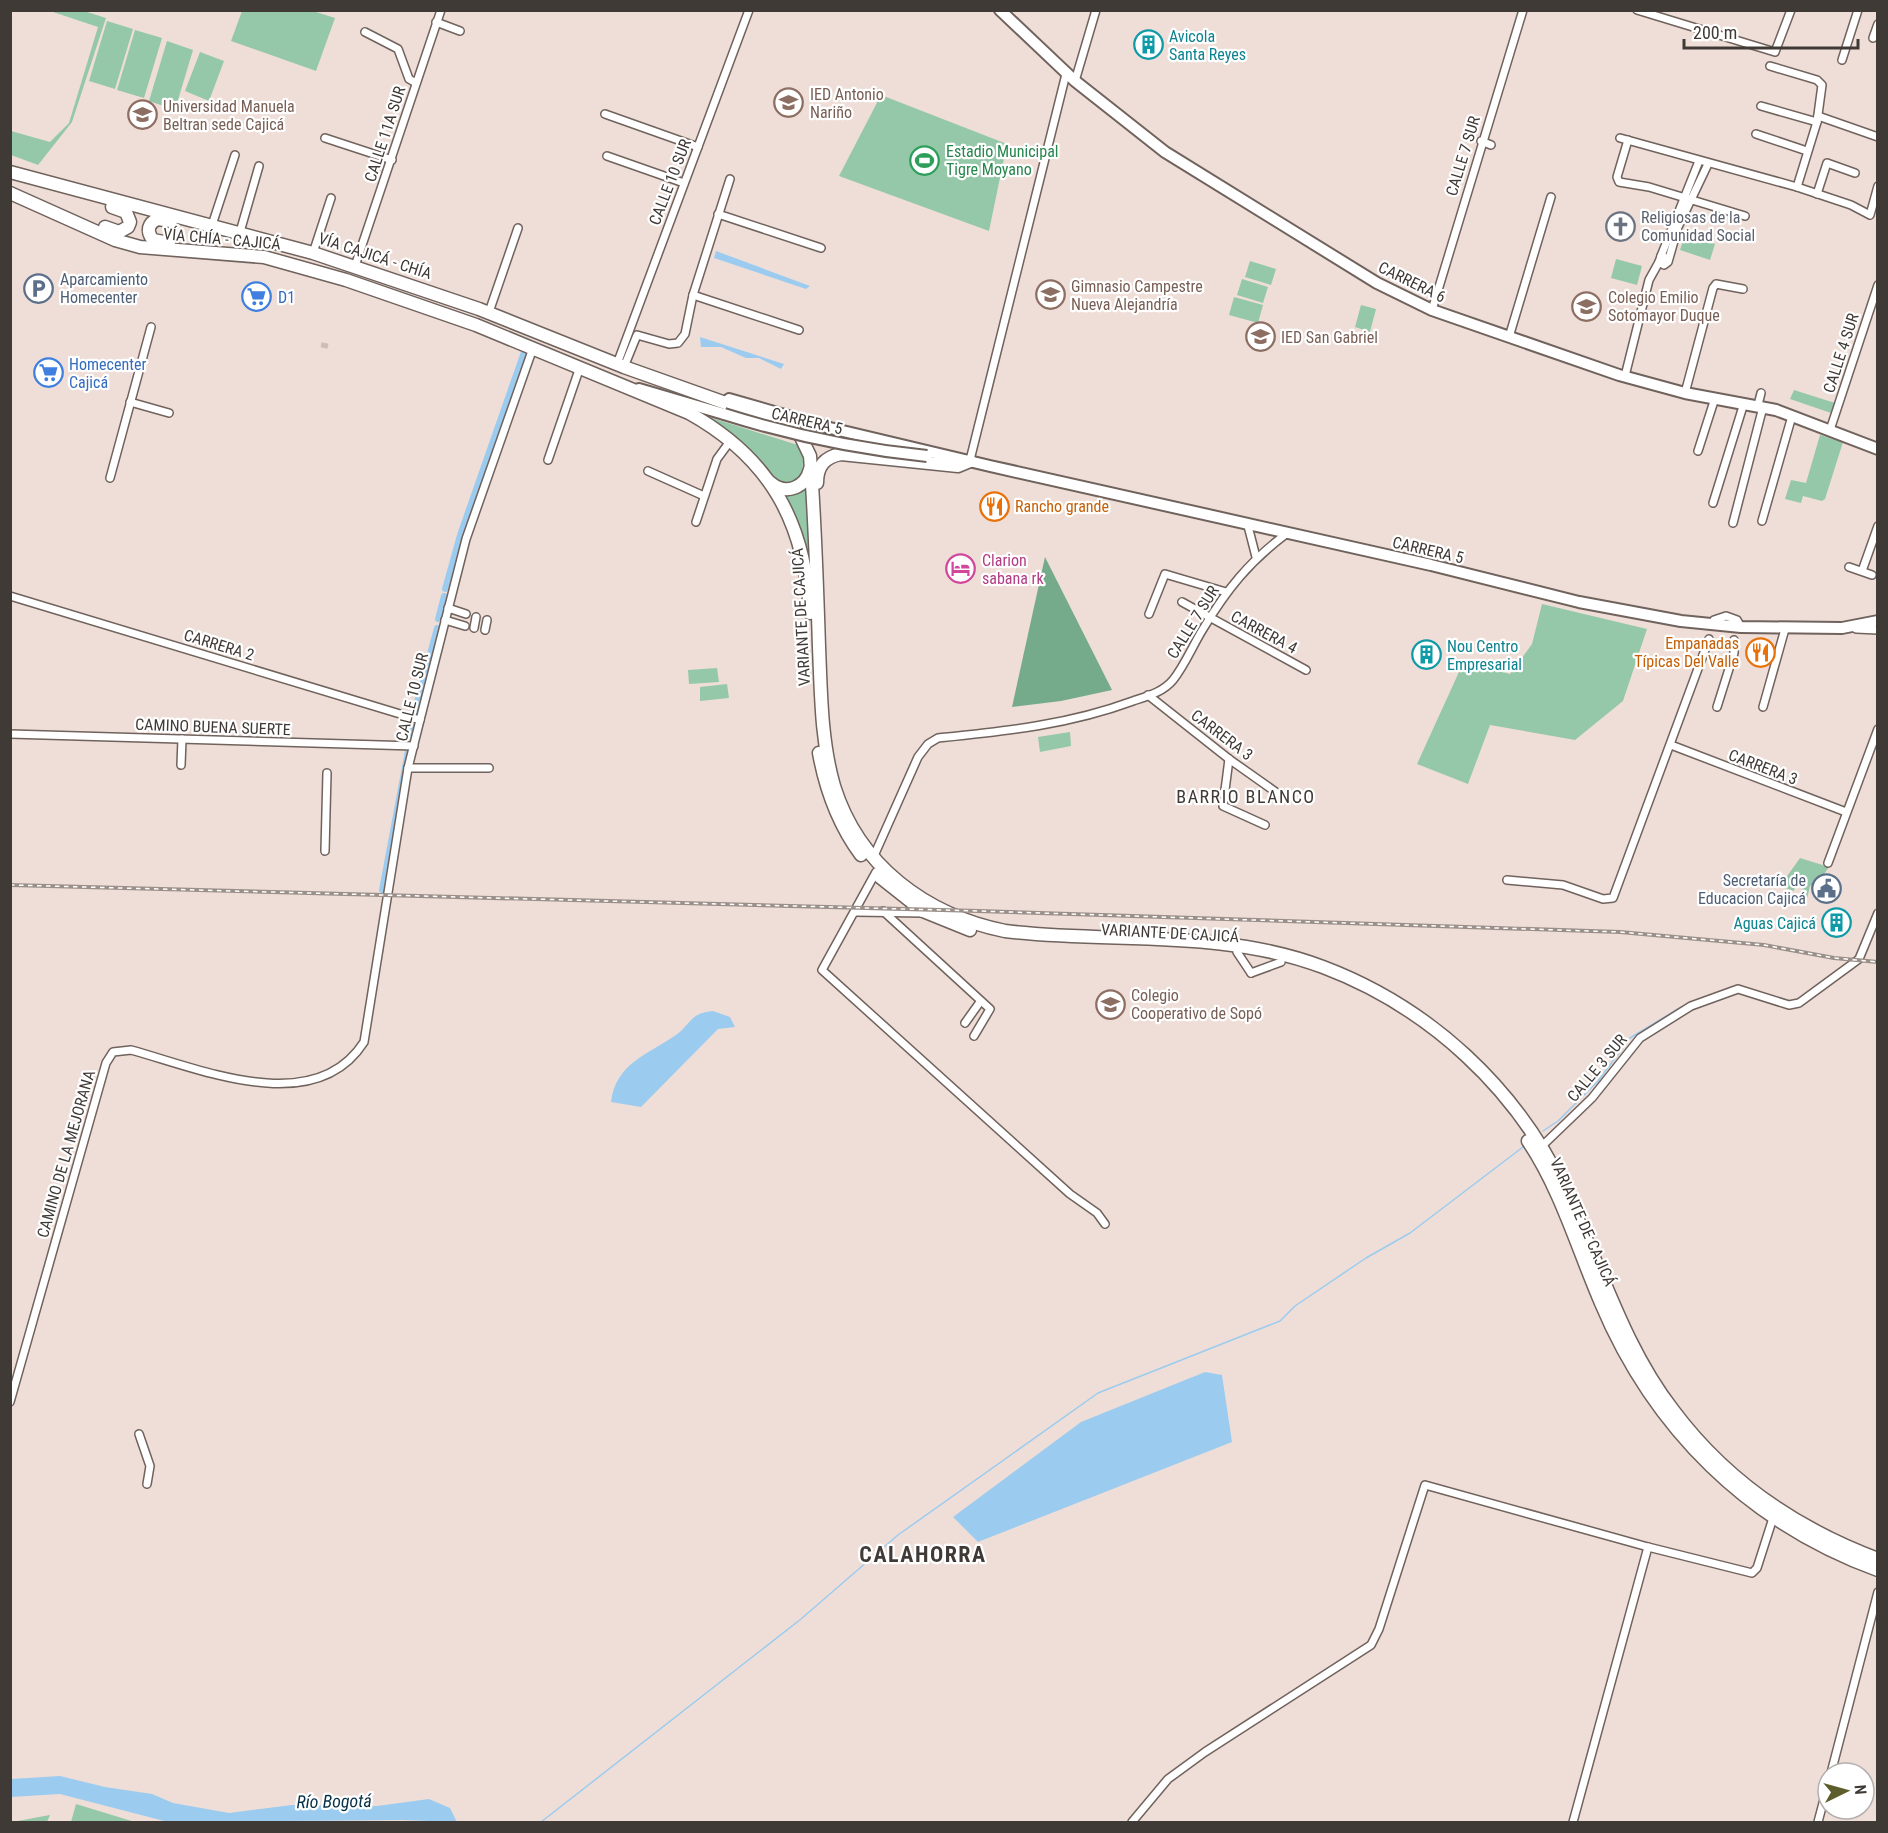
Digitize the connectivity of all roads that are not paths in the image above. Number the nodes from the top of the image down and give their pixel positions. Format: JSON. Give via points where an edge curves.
{"nodes":[{"id":1,"x":441,"y":10,"type":"edge"},
{"id":2,"x":749,"y":10,"type":"edge"},
{"id":3,"x":1000,"y":10,"type":"edge"},
{"id":4,"x":1096,"y":10,"type":"edge"},
{"id":5,"x":1523,"y":10,"type":"edge"},
{"id":6,"x":1637,"y":10,"type":"edge"},
{"id":7,"x":1791,"y":10,"type":"edge"},
{"id":8,"x":1858,"y":10,"type":"edge"},
{"id":9,"x":436,"y":22,"type":"junction"},
{"id":10,"x":1878,"y":24,"type":"edge"},
{"id":11,"x":365,"y":32,"type":"dead end"},
{"id":12,"x":460,"y":32,"type":"dead end"},
{"id":13,"x":1873,"y":38,"type":"dead end"},
{"id":14,"x":1842,"y":60,"type":"dead end"},
{"id":15,"x":1770,"y":66,"type":"dead end"},
{"id":16,"x":1071,"y":77,"type":"junction"},
{"id":17,"x":416,"y":83,"type":"junction"},
{"id":18,"x":1761,"y":106,"type":"dead end"},
{"id":19,"x":605,"y":114,"type":"dead end"},
{"id":20,"x":1818,"y":119,"type":"junction"},
{"id":21,"x":1756,"y":134,"type":"dead end"},
{"id":22,"x":1878,"y":137,"type":"edge"},
{"id":23,"x":325,"y":138,"type":"dead end"},
{"id":24,"x":1620,"y":138,"type":"dead end"},
{"id":25,"x":1628,"y":140,"type":"junction"},
{"id":26,"x":1481,"y":141,"type":"junction"},
{"id":27,"x":1491,"y":145,"type":"dead end"},
{"id":28,"x":698,"y":147,"type":"junction"},
{"id":29,"x":1807,"y":151,"type":"junction"},
{"id":30,"x":235,"y":154,"type":"dead end"},
{"id":31,"x":607,"y":156,"type":"dead end"},
{"id":32,"x":392,"y":160,"type":"junction"},
{"id":33,"x":1699,"y":161,"type":"junction"},
{"id":34,"x":1708,"y":164,"type":"junction"},
{"id":35,"x":259,"y":166,"type":"dead end"},
{"id":36,"x":1695,"y":169,"type":"junction"},
{"id":37,"x":1704,"y":172,"type":"junction"},
{"id":38,"x":1855,"y":173,"type":"dead end"},
{"id":39,"x":10,"y":174,"type":"edge"},
{"id":40,"x":730,"y":179,"type":"dead end"},
{"id":41,"x":684,"y":183,"type":"junction"},
{"id":42,"x":1878,"y":186,"type":"edge"},
{"id":43,"x":1797,"y":187,"type":"junction"},
{"id":44,"x":10,"y":193,"type":"edge"},
{"id":45,"x":1817,"y":194,"type":"junction"},
{"id":46,"x":1551,"y":197,"type":"dead end"},
{"id":47,"x":331,"y":198,"type":"dead end"},
{"id":48,"x":1688,"y":199,"type":"junction"},
{"id":49,"x":62,"y":214,"type":"junction"},
{"id":50,"x":718,"y":214,"type":"junction"},
{"id":51,"x":1745,"y":216,"type":"dead end"},
{"id":52,"x":208,"y":224,"type":"junction"},
{"id":53,"x":518,"y":228,"type":"dead end"},
{"id":54,"x":240,"y":232,"type":"junction"},
{"id":55,"x":821,"y":248,"type":"dead end"},
{"id":56,"x":219,"y":253,"type":"junction"},
{"id":57,"x":313,"y":253,"type":"junction"},
{"id":58,"x":355,"y":266,"type":"junction"},
{"id":59,"x":1878,"y":285,"type":"edge"},
{"id":60,"x":1743,"y":289,"type":"dead end"},
{"id":61,"x":693,"y":295,"type":"junction"},
{"id":62,"x":1432,"y":309,"type":"junction"},
{"id":63,"x":489,"y":312,"type":"junction"},
{"id":64,"x":151,"y":327,"type":"dead end"},
{"id":65,"x":799,"y":330,"type":"dead end"},
{"id":66,"x":1509,"y":337,"type":"junction"},
{"id":67,"x":533,"y":348,"type":"junction"},
{"id":68,"x":620,"y":365,"type":"junction"},
{"id":69,"x":580,"y":366,"type":"junction"},
{"id":70,"x":1625,"y":376,"type":"junction"},
{"id":71,"x":635,"y":389,"type":"junction"},
{"id":72,"x":1685,"y":393,"type":"junction"},
{"id":73,"x":1761,"y":393,"type":"dead end"},
{"id":74,"x":1715,"y":398,"type":"junction"},
{"id":75,"x":719,"y":399,"type":"junction"},
{"id":76,"x":130,"y":402,"type":"junction"},
{"id":77,"x":1744,"y":403,"type":"junction"},
{"id":78,"x":1760,"y":406,"type":"junction"},
{"id":79,"x":169,"y":413,"type":"dead end"},
{"id":80,"x":1792,"y":416,"type":"junction"},
{"id":81,"x":1830,"y":430,"type":"junction"},
{"id":82,"x":731,"y":440,"type":"junction"},
{"id":83,"x":1878,"y":449,"type":"edge"},
{"id":84,"x":1698,"y":451,"type":"dead end"},
{"id":85,"x":548,"y":460,"type":"dead end"},
{"id":86,"x":972,"y":461,"type":"junction"},
{"id":87,"x":811,"y":467,"type":"junction"},
{"id":88,"x":648,"y":471,"type":"dead end"},
{"id":89,"x":110,"y":478,"type":"dead end"},
{"id":90,"x":768,"y":480,"type":"junction"},
{"id":91,"x":705,"y":496,"type":"junction"},
{"id":92,"x":1713,"y":503,"type":"dead end"},
{"id":93,"x":1762,"y":520,"type":"dead end"},
{"id":94,"x":696,"y":522,"type":"dead end"},
{"id":95,"x":1733,"y":523,"type":"dead end"},
{"id":96,"x":814,"y":526,"type":"junction"},
{"id":97,"x":1248,"y":526,"type":"junction"},
{"id":98,"x":1878,"y":526,"type":"edge"},
{"id":99,"x":1286,"y":534,"type":"junction"},
{"id":100,"x":1256,"y":557,"type":"junction"},
{"id":101,"x":1849,"y":567,"type":"dead end"},
{"id":102,"x":1862,"y":571,"type":"junction"},
{"id":103,"x":1872,"y":575,"type":"dead end"},
{"id":104,"x":1227,"y":592,"type":"junction"},
{"id":105,"x":10,"y":596,"type":"edge"},
{"id":106,"x":1182,"y":602,"type":"dead end"},
{"id":107,"x":448,"y":608,"type":"junction"},
{"id":108,"x":1149,"y":614,"type":"dead end"},
{"id":109,"x":476,"y":617,"type":"dead end"},
{"id":110,"x":1210,"y":618,"type":"junction"},
{"id":111,"x":445,"y":620,"type":"junction"},
{"id":112,"x":487,"y":620,"type":"dead end"},
{"id":113,"x":1878,"y":621,"type":"edge"},
{"id":114,"x":474,"y":628,"type":"dead end"},
{"id":115,"x":1842,"y":628,"type":"junction"},
{"id":116,"x":1785,"y":629,"type":"junction"},
{"id":117,"x":485,"y":630,"type":"dead end"},
{"id":118,"x":1878,"y":630,"type":"edge"},
{"id":119,"x":1709,"y":639,"type":"dead end"},
{"id":120,"x":1734,"y":640,"type":"dead end"},
{"id":121,"x":1306,"y":670,"type":"dead end"},
{"id":122,"x":1149,"y":695,"type":"junction"},
{"id":123,"x":1717,"y":707,"type":"dead end"},
{"id":124,"x":1763,"y":707,"type":"dead end"},
{"id":125,"x":420,"y":720,"type":"junction"},
{"id":126,"x":1878,"y":729,"type":"edge"},
{"id":127,"x":10,"y":734,"type":"edge"},
{"id":128,"x":182,"y":740,"type":"junction"},
{"id":129,"x":1671,"y":745,"type":"junction"},
{"id":130,"x":414,"y":746,"type":"junction"},
{"id":131,"x":1229,"y":759,"type":"junction"},
{"id":132,"x":181,"y":765,"type":"dead end"},
{"id":133,"x":408,"y":768,"type":"junction"},
{"id":134,"x":489,"y":768,"type":"dead end"},
{"id":135,"x":327,"y":773,"type":"dead end"},
{"id":136,"x":1280,"y":795,"type":"dead end"},
{"id":137,"x":1846,"y":812,"type":"junction"},
{"id":138,"x":1265,"y":825,"type":"dead end"},
{"id":139,"x":325,"y":851,"type":"dead end"},
{"id":140,"x":873,"y":858,"type":"junction"},
{"id":141,"x":1828,"y":863,"type":"dead end"},
{"id":142,"x":876,"y":872,"type":"junction"},
{"id":143,"x":1507,"y":880,"type":"dead end"},
{"id":144,"x":855,"y":912,"type":"junction"},
{"id":145,"x":883,"y":912,"type":"junction"},
{"id":146,"x":927,"y":913,"type":"junction"},
{"id":147,"x":1877,"y":917,"type":"edge"},
{"id":148,"x":1237,"y":952,"type":"junction"},
{"id":149,"x":1281,"y":962,"type":"junction"},
{"id":150,"x":980,"y":1002,"type":"junction"},
{"id":151,"x":966,"y":1023,"type":"dead end"},
{"id":152,"x":974,"y":1036,"type":"dead end"},
{"id":153,"x":354,"y":1059,"type":"joint"},
{"id":154,"x":1521,"y":1124,"type":"junction"},
{"id":155,"x":1537,"y":1146,"type":"junction"},
{"id":156,"x":1105,"y":1224,"type":"dead end"},
{"id":157,"x":10,"y":1402,"type":"edge"},
{"id":158,"x":139,"y":1434,"type":"dead end"},
{"id":159,"x":147,"y":1484,"type":"dead end"},
{"id":160,"x":1773,"y":1518,"type":"junction"},
{"id":161,"x":1648,"y":1547,"type":"junction"},
{"id":162,"x":1878,"y":1559,"type":"edge"},
{"id":163,"x":1878,"y":1570,"type":"edge"},
{"id":164,"x":1742,"y":1571,"type":"junction"},
{"id":165,"x":1740,"y":1579,"type":"dead end"},
{"id":166,"x":1878,"y":1592,"type":"edge"},
{"id":167,"x":1834,"y":1761,"type":"edge"},
{"id":168,"x":1132,"y":1822,"type":"edge"},
{"id":169,"x":1573,"y":1822,"type":"edge"}],
"edges":[{"from":1,"to":9,"type":"street","name":"CALLE 11A SUR"},
{"from":2,"to":28,"type":"street","name":"CALLE 10 SUR"},
{"from":3,"to":16,"type":"main road","name":"CARRERA 6"},
{"from":4,"to":16,"type":"street"},
{"from":5,"to":26,"type":"street","name":"CALLE 7 SUR"},
{"from":6,"to":7,"type":"street","via":[[1775,52]]},
{"from":8,"to":14,"type":"street"},
{"from":9,"to":12,"type":"street"},
{"from":9,"to":17,"type":"street","name":"CALLE 11A SUR"},
{"from":10,"to":13,"type":"street"},
{"from":11,"to":17,"type":"street","via":[[398,49],[409,79]]},
{"from":15,"to":20,"type":"street","via":[[1822,85]]},
{"from":16,"to":62,"type":"main road","name":"CARRERA 6","via":[[1165,152],[1216,185],[1377,283]]},
{"from":16,"to":86,"type":"street"},
{"from":17,"to":32,"type":"street","name":"CALLE 11A SUR"},
{"from":18,"to":20,"type":"street"},
{"from":19,"to":28,"type":"street"},
{"from":20,"to":22,"type":"street"},
{"from":20,"to":29,"type":"street"},
{"from":21,"to":29,"type":"street"},
{"from":23,"to":32,"type":"street"},
{"from":24,"to":25,"type":"street"},
{"from":25,"to":33,"type":"street"},
{"from":25,"to":48,"type":"street","via":[[1617,177],[1619,182]]},
{"from":26,"to":27,"type":"street"},
{"from":26,"to":62,"type":"street","name":"CALLE 7 SUR"},
{"from":28,"to":41,"type":"street","name":"CALLE 10 SUR"},
{"from":29,"to":43,"type":"street"},
{"from":30,"to":52,"type":"street"},
{"from":31,"to":41,"type":"street"},
{"from":32,"to":58,"type":"street","name":"CALLE 11A SUR"},
{"from":33,"to":34,"type":"street"},
{"from":33,"to":36,"type":"street"},
{"from":34,"to":37,"type":"street"},
{"from":34,"to":43,"type":"street"},
{"from":35,"to":54,"type":"street"},
{"from":36,"to":37,"type":"street"},
{"from":36,"to":48,"type":"street"},
{"from":37,"to":48,"type":"street"},
{"from":38,"to":45,"type":"street","via":[[1827,163]]},
{"from":39,"to":49,"type":"highway","via":[[15,180],[126,212],[130,222],[119,232],[79,214]]},
{"from":39,"to":52,"type":"highway","name":"VÍA CAJICÁ - CHÍA"},
{"from":40,"to":50,"type":"street"},
{"from":41,"to":68,"type":"street","name":"CALLE 10 SUR"},
{"from":42,"to":45,"type":"street","via":[[1870,215]]},
{"from":43,"to":45,"type":"street"},
{"from":44,"to":49,"type":"highway","name":"VÍA CHÍA - CAJICÁ"},
{"from":46,"to":66,"type":"street"},
{"from":47,"to":57,"type":"street"},
{"from":48,"to":51,"type":"street"},
{"from":48,"to":70,"type":"street","via":[[1649,280]]},
{"from":49,"to":56,"type":"highway","name":"VÍA CHÍA - CAJICÁ","via":[[115,240],[140,247]]},
{"from":50,"to":55,"type":"street"},
{"from":50,"to":61,"type":"street"},
{"from":52,"to":54,"type":"highway","name":"VÍA CAJICÁ - CHÍA"},
{"from":52,"to":56,"type":"highway","via":[[195,226],[158,219],[150,225],[149,235],[160,243],[207,246]]},
{"from":53,"to":63,"type":"street"},
{"from":54,"to":57,"type":"highway","name":"VÍA CAJICÁ - CHÍA"},
{"from":56,"to":67,"type":"highway","name":"VÍA CHÍA - CAJICÁ","via":[[290,262]]},
{"from":57,"to":58,"type":"highway","name":"VÍA CAJICÁ - CHÍA"},
{"from":58,"to":63,"type":"highway","name":"VÍA CAJICÁ - CHÍA"},
{"from":59,"to":81,"type":"street","name":"CALLE 4 SUR"},
{"from":60,"to":72,"type":"street","via":[[1716,284],[1713,288]]},
{"from":61,"to":65,"type":"street"},
{"from":61,"to":68,"type":"street","via":[[685,334],[678,343],[637,335]]},
{"from":62,"to":66,"type":"main road","name":"CARRERA 6"},
{"from":63,"to":68,"type":"highway","name":"VÍA CAJICÁ - CHÍA"},
{"from":64,"to":76,"type":"street"},
{"from":66,"to":70,"type":"main road","name":"CARRERA 6"},
{"from":67,"to":69,"type":"highway","name":"VÍA CHÍA - CAJICÁ"},
{"from":67,"to":107,"type":"street","name":"CALLE 10 SUR","via":[[466,539]]},
{"from":68,"to":75,"type":"highway","name":"VÍA CAJICÁ - CHÍA"},
{"from":69,"to":71,"type":"highway","name":"VÍA CHÍA - CAJICÁ"},
{"from":69,"to":85,"type":"street"},
{"from":70,"to":72,"type":"main road","name":"CARRERA 6"},
{"from":71,"to":82,"type":"highway","name":"VARIANTE DE CAJICÁ","via":[[689,413]]},
{"from":71,"to":86,"type":"main road","name":"CARRERA 5","bridge":true,"via":[[646,389],[804,437]]},
{"from":72,"to":74,"type":"main road","name":"CARRERA 6"},
{"from":73,"to":78,"type":"street"},
{"from":74,"to":77,"type":"main road","name":"CARRERA 6"},
{"from":74,"to":84,"type":"street"},
{"from":75,"to":86,"type":"main road","name":"CARRERA 5"},
{"from":75,"to":87,"type":"highway","name":"VARIANTE DE CAJICÁ","via":[[792,428],[807,445]]},
{"from":76,"to":79,"type":"street"},
{"from":76,"to":89,"type":"street"},
{"from":77,"to":78,"type":"main road","name":"CARRERA 6"},
{"from":77,"to":92,"type":"street"},
{"from":78,"to":80,"type":"main road","name":"CARRERA 6"},
{"from":78,"to":95,"type":"street"},
{"from":80,"to":81,"type":"main road","name":"CARRERA 6"},
{"from":80,"to":93,"type":"street"},
{"from":81,"to":83,"type":"main road","name":"CARRERA 6"},
{"from":82,"to":90,"type":"highway","name":"VARIANTE DE CAJICÁ"},
{"from":82,"to":91,"type":"street","via":[[717,459]]},
{"from":86,"to":96,"type":"highway","via":[[958,466],[831,456],[817,474]]},
{"from":86,"to":97,"type":"main road","name":"CARRERA 5"},
{"from":87,"to":90,"type":"highway","via":[[808,476],[794,489],[775,486]]},
{"from":87,"to":96,"type":"highway","name":"VARIANTE DE CAJICÁ"},
{"from":88,"to":91,"type":"street"},
{"from":90,"to":142,"type":"highway","name":"VARIANTE DE CAJICÁ","via":[[791,519],[804,564],[818,746],[828,794],[849,838]]},
{"from":91,"to":94,"type":"street"},
{"from":96,"to":140,"type":"highway","name":"VARIANTE DE CAJICÁ","via":[[827,754],[841,803]]},
{"from":97,"to":99,"type":"main road","name":"CARRERA 5"},
{"from":97,"to":100,"type":"street"},
{"from":98,"to":102,"type":"street"},
{"from":99,"to":100,"type":"street","name":"CALLE 7 SUR"},
{"from":99,"to":116,"type":"main road","name":"CARRERA 5","via":[[1579,602],[1711,625]]},
{"from":100,"to":104,"type":"street","name":"CALLE 7 SUR"},
{"from":101,"to":102,"type":"street"},
{"from":102,"to":103,"type":"street"},
{"from":104,"to":108,"type":"street","via":[[1165,574]]},
{"from":104,"to":110,"type":"street","name":"CALLE 7 SUR"},
{"from":105,"to":125,"type":"street","name":"CARRERA 2"},
{"from":106,"to":110,"type":"street","name":"CARRERA 4"},
{"from":107,"to":111,"type":"street","name":"CALLE 10 SUR"},
{"from":107,"to":111,"type":"street","via":[[464,613],[462,625]]},
{"from":109,"to":114,"type":"street"},
{"from":110,"to":121,"type":"street","name":"CARRERA 4"},
{"from":110,"to":122,"type":"street","name":"CALLE 7 SUR","via":[[1175,678]]},
{"from":111,"to":125,"type":"street","name":"CALLE 10 SUR"},
{"from":112,"to":117,"type":"street"},
{"from":113,"to":115,"type":"main road"},
{"from":115,"to":116,"type":"main road","name":"CARRERA 5"},
{"from":115,"to":118,"type":"street","name":"CARRERA 5"},
{"from":116,"to":124,"type":"street"},
{"from":119,"to":129,"type":"street"},
{"from":120,"to":123,"type":"street","via":[[1734,653]]},
{"from":122,"to":131,"type":"street","name":"CARRERA 3"},
{"from":122,"to":140,"type":"street","name":"CALLE 7 SUR","via":[[1086,718],[933,740],[918,757]]},
{"from":125,"to":130,"type":"street","name":"CALLE 10 SUR"},
{"from":126,"to":137,"type":"street"},
{"from":127,"to":128,"type":"street","name":"CAMINO BUENA SUERTE"},
{"from":128,"to":130,"type":"street","name":"CAMINO BUENA SUERTE"},
{"from":128,"to":132,"type":"street"},
{"from":129,"to":137,"type":"street","name":"CARRERA 3"},
{"from":129,"to":143,"type":"street","via":[[1612,898],[1603,899],[1563,885]]},
{"from":130,"to":133,"type":"street","name":"CALLE 10 SUR"},
{"from":131,"to":136,"type":"street","name":"CARRERA 3"},
{"from":131,"to":138,"type":"street","via":[[1223,806]]},
{"from":133,"to":134,"type":"street"},
{"from":133,"to":153,"type":"street","name":"CALLE 10 SUR","via":[[369,1023]]},
{"from":135,"to":139,"type":"street"},
{"from":137,"to":141,"type":"street"},
{"from":140,"to":154,"type":"highway","name":"VARIANTE DE CAJICÁ","via":[[923,901],[984,927],[1031,934],[1215,941],[1284,954],[1330,969],[1369,986],[1426,1021],[1482,1071]]},
{"from":142,"to":144,"type":"street"},
{"from":142,"to":146,"type":"highway","name":"VARIANTE DE CAJICÁ"},
{"from":144,"to":145,"type":"street"},
{"from":144,"to":156,"type":"street","via":[[822,970]]},
{"from":145,"to":146,"type":"street"},
{"from":145,"to":150,"type":"street"},
{"from":146,"to":148,"type":"highway","name":"VARIANTE DE CAJICÁ","via":[[980,934],[1020,941]]},
{"from":147,"to":155,"type":"street","name":"CALLE 3 SUR","via":[[1859,959],[1799,1003],[1789,1005],[1738,989],[1691,1006],[1640,1038],[1592,1098]]},
{"from":148,"to":149,"type":"highway","name":"VARIANTE DE CAJICÁ"},
{"from":148,"to":149,"type":"street","via":[[1250,975]]},
{"from":149,"to":154,"type":"highway","name":"VARIANTE DE CAJICÁ","via":[[1371,996],[1422,1028],[1475,1075]]},
{"from":150,"to":151,"type":"street"},
{"from":150,"to":152,"type":"street","via":[[991,1010]]},
{"from":153,"to":157,"type":"street","name":"CAMINO DE LA MEJORANA","via":[[305,1083],[274,1085],[131,1050],[113,1053],[106,1064]]},
{"from":154,"to":155,"type":"highway","name":"VARIANTE DE CAJICÁ"},
{"from":155,"to":160,"type":"highway","name":"VARIANTE DE CAJICÁ","via":[[1621,1348],[1648,1394],[1704,1462]]},
{"from":155,"to":162,"type":"highway","name":"VARIANTE DE CAJICÁ","via":[[1565,1191],[1645,1368],[1690,1432],[1739,1482],[1779,1511],[1820,1535]]},
{"from":158,"to":159,"type":"street","via":[[150,1466]]},
{"from":160,"to":163,"type":"highway","name":"VARIANTE DE CAJICÁ","via":[[1816,1544]]},
{"from":160,"to":164,"type":"street","via":[[1757,1569],[1752,1573]]},
{"from":161,"to":164,"type":"street"},
{"from":161,"to":168,"type":"street","via":[[1425,1485],[1371,1645],[1196,1758],[1168,1779]]},
{"from":161,"to":169,"type":"street"},
{"from":164,"to":165,"type":"street"},
{"from":166,"to":167,"type":"street"}]}
